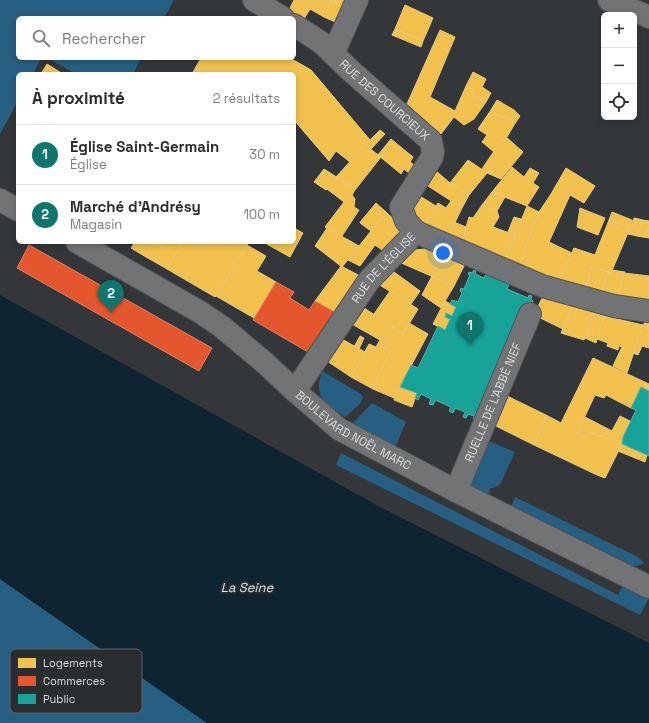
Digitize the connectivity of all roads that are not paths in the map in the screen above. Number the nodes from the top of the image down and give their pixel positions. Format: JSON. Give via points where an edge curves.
{"nodes":[{"id":1,"x":254,"y":0,"type":"edge"},
{"id":2,"x":358,"y":0,"type":"edge"},
{"id":3,"x":609,"y":0,"type":"edge"},
{"id":4,"x":280,"y":16,"type":"edge"},
{"id":5,"x":649,"y":17,"type":"edge"},
{"id":6,"x":296,"y":26,"type":"edge"},
{"id":7,"x":333,"y":54,"type":"junction"},
{"id":8,"x":0,"y":200,"type":"edge"},
{"id":9,"x":16,"y":209,"type":"edge"},
{"id":10,"x":416,"y":232,"type":"junction"},
{"id":11,"x":81,"y":244,"type":"edge"},
{"id":12,"x":649,"y":311,"type":"edge"},
{"id":13,"x":530,"y":314,"type":"dead end"},
{"id":14,"x":295,"y":391,"type":"junction"},
{"id":15,"x":456,"y":491,"type":"junction"},
{"id":16,"x":648,"y":582,"type":"edge"}],
"edges":[{"from":1,"to":4,"type":"street"},
{"from":2,"to":7,"type":"street"},
{"from":3,"to":5,"type":"street"},
{"from":6,"to":7,"type":"street","name":"RUE DES COURCIEUX","via":[[322,43]]},
{"from":7,"to":10,"type":"street","name":"RUE DES COURCIEUX","via":[[431,141],[432,157],[401,207],[406,221]]},
{"from":8,"to":9,"type":"street"},
{"from":10,"to":12,"type":"street","name":"RUE DE L'ÉGLISE","via":[[542,286],[614,306]]},
{"from":10,"to":14,"type":"street","name":"RUE DE L'ÉGLISE","via":[[370,279]]},
{"from":11,"to":14,"type":"street","name":"BOULEVARD NOËL MARC","via":[[222,327]]},
{"from":13,"to":15,"type":"street","name":"RUELLE DE L'ABBÉ NIEF"},
{"from":14,"to":15,"type":"street","name":"BOULEVARD NOËL MARC","via":[[339,429]]},
{"from":15,"to":16,"type":"street","name":"BOULEVARD NOËL MARC"}]}
